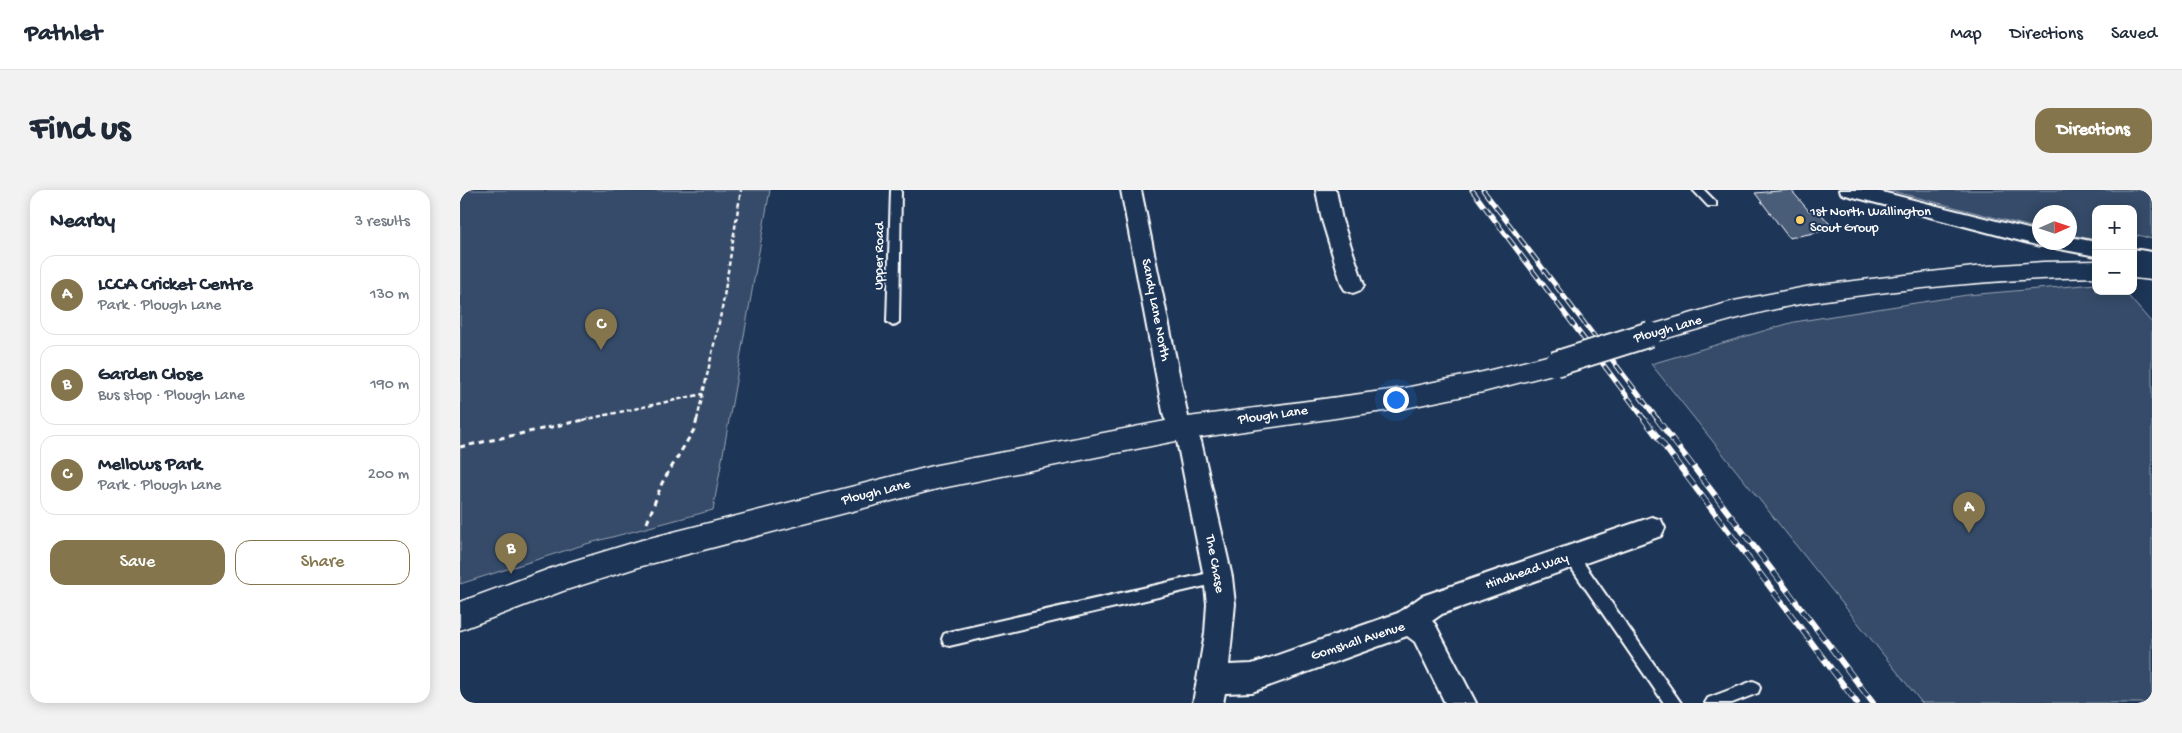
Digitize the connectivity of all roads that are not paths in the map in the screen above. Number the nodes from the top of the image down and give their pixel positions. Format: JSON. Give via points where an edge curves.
{"nodes":[{"id":1,"x":896,"y":190,"type":"edge"},
{"id":2,"x":1326,"y":190,"type":"edge"},
{"id":3,"x":1698,"y":190,"type":"edge"},
{"id":4,"x":1850,"y":190,"type":"edge"},
{"id":5,"x":1138,"y":191,"type":"edge"},
{"id":6,"x":1712,"y":204,"type":"dead end"},
{"id":7,"x":2032,"y":237,"type":"edge"},
{"id":8,"x":2077,"y":246,"type":"edge"},
{"id":9,"x":2092,"y":249,"type":"edge"},
{"id":10,"x":2137,"y":257,"type":"edge"},
{"id":11,"x":2152,"y":259,"type":"edge"},
{"id":12,"x":2092,"y":269,"type":"edge"},
{"id":13,"x":2137,"y":270,"type":"edge"},
{"id":14,"x":2152,"y":272,"type":"edge"},
{"id":15,"x":1353,"y":285,"type":"dead end"},
{"id":16,"x":893,"y":322,"type":"dead end"},
{"id":17,"x":1181,"y":429,"type":"junction"},
{"id":18,"x":1652,"y":528,"type":"dead end"},
{"id":19,"x":1571,"y":556,"type":"junction"},
{"id":20,"x":1218,"y":578,"type":"junction"},
{"id":21,"x":460,"y":616,"type":"edge"},
{"id":22,"x":1407,"y":624,"type":"junction"},
{"id":23,"x":949,"y":639,"type":"dead end"},
{"id":24,"x":1753,"y":688,"type":"dead end"},
{"id":25,"x":1210,"y":691,"type":"edge"},
{"id":26,"x":1461,"y":703,"type":"edge"},
{"id":27,"x":1673,"y":703,"type":"edge"},
{"id":28,"x":1713,"y":703,"type":"edge"}],
"edges":[{"from":1,"to":16,"type":"lane","name":"Upper Road"},
{"from":2,"to":15,"type":"street"},
{"from":3,"to":6,"type":"lane"},
{"from":4,"to":7,"type":"street"},
{"from":5,"to":17,"type":"street","name":"Sandy Lane North","via":[[1176,417]]},
{"from":8,"to":9,"type":"street"},
{"from":10,"to":11,"type":"street"},
{"from":12,"to":17,"type":"main road","name":"Plough Lane","bridge":true,"via":[[1974,275],[1811,294],[1734,310],[1555,364],[1483,382],[1405,398]]},
{"from":13,"to":14,"type":"main road"},
{"from":17,"to":20,"type":"street","name":"The Chase","via":[[1188,441]]},
{"from":17,"to":21,"type":"main road","name":"Plough Lane","via":[[946,476],[642,554],[560,578]]},
{"from":18,"to":19,"type":"street","name":"Hindhead Way"},
{"from":19,"to":22,"type":"street","name":"Hindhead Way","via":[[1432,605]]},
{"from":19,"to":27,"type":"lane"},
{"from":20,"to":23,"type":"lane"},
{"from":20,"to":25,"type":"street","name":"The Chase","via":[[1220,614]]},
{"from":22,"to":25,"type":"street","name":"Gomshall Avenue"},
{"from":22,"to":26,"type":"street","name":"Gomshall Avenue","via":[[1425,634]]},
{"from":24,"to":28,"type":"lane"}]}
